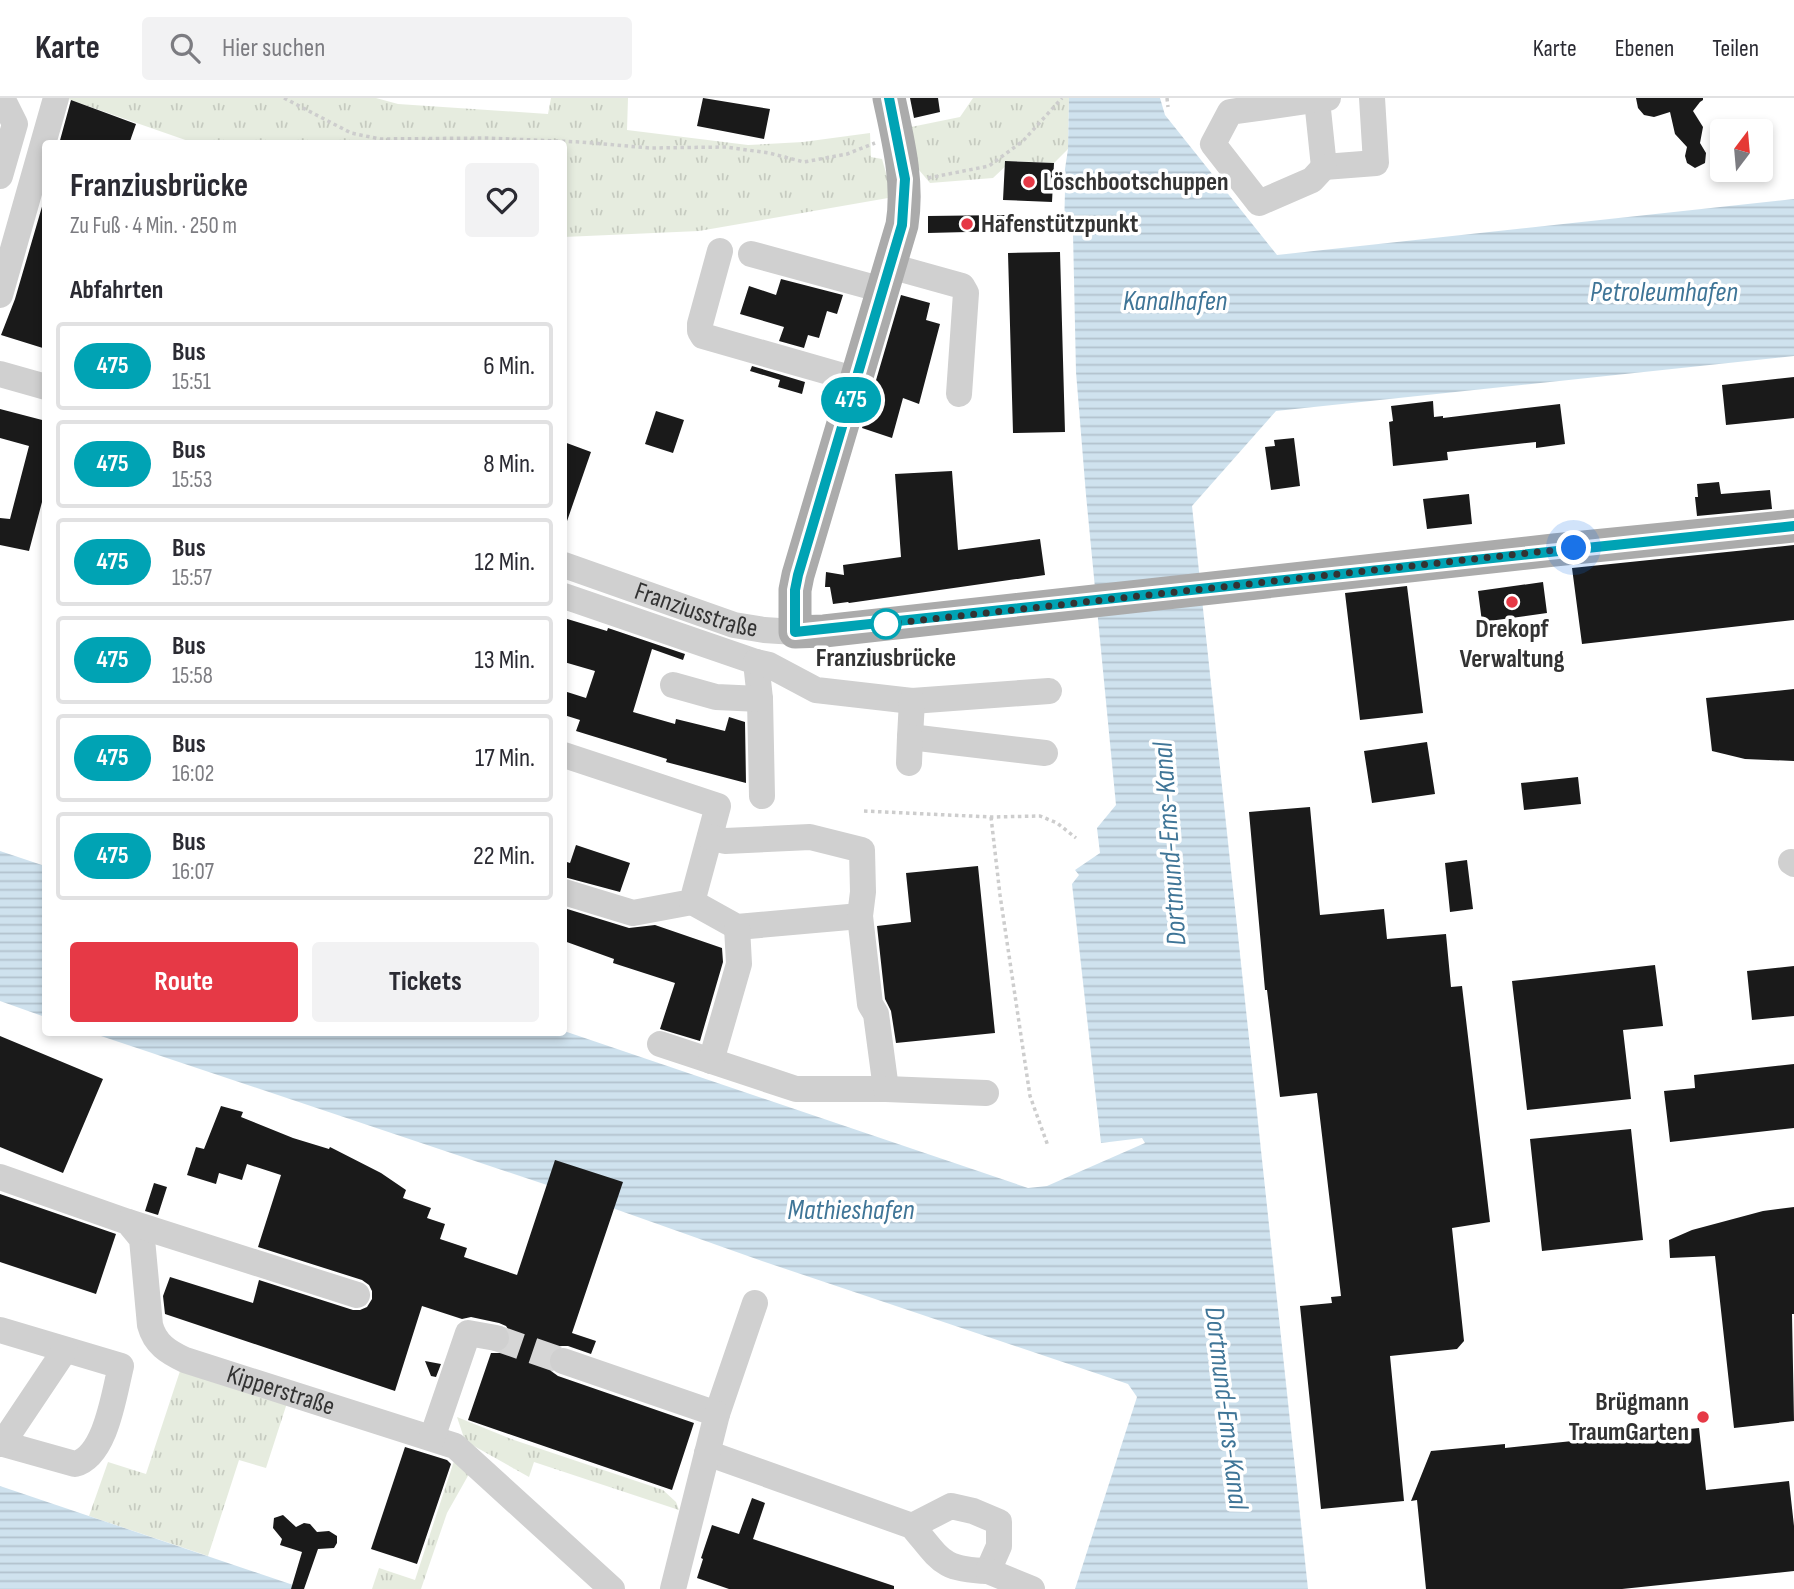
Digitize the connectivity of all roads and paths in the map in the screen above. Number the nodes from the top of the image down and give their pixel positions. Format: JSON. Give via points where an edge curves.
{"nodes":[{"id":1,"x":2,"y":98,"type":"edge"},
{"id":2,"x":55,"y":98,"type":"edge"},
{"id":3,"x":284,"y":98,"type":"edge"},
{"id":4,"x":889,"y":98,"type":"edge"},
{"id":5,"x":1062,"y":98,"type":"edge"},
{"id":6,"x":1167,"y":98,"type":"edge"},
{"id":7,"x":1372,"y":98,"type":"edge"},
{"id":8,"x":1323,"y":99,"type":"edge"},
{"id":9,"x":1168,"y":107,"type":"dead end"},
{"id":10,"x":897,"y":136,"type":"junction"},
{"id":11,"x":43,"y":140,"type":"edge"},
{"id":12,"x":533,"y":140,"type":"edge"},
{"id":13,"x":567,"y":141,"type":"edge"},
{"id":14,"x":42,"y":145,"type":"edge"},
{"id":15,"x":1324,"y":167,"type":"junction"},
{"id":16,"x":0,"y":176,"type":"edge"},
{"id":17,"x":905,"y":179,"type":"junction"},
{"id":18,"x":720,"y":251,"type":"dead end"},
{"id":19,"x":751,"y":254,"type":"dead end"},
{"id":20,"x":887,"y":278,"type":"junction"},
{"id":21,"x":0,"y":295,"type":"edge"},
{"id":22,"x":0,"y":374,"type":"edge"},
{"id":23,"x":857,"y":380,"type":"junction"},
{"id":24,"x":42,"y":386,"type":"edge"},
{"id":25,"x":959,"y":394,"type":"dead end"},
{"id":26,"x":1794,"y":526,"type":"edge"},
{"id":27,"x":567,"y":566,"type":"edge"},
{"id":28,"x":567,"y":597,"type":"edge"},
{"id":29,"x":795,"y":632,"type":"junction"},
{"id":30,"x":756,"y":662,"type":"junction"},
{"id":31,"x":673,"y":685,"type":"dead end"},
{"id":32,"x":1049,"y":691,"type":"dead end"},
{"id":33,"x":760,"y":699,"type":"junction"},
{"id":34,"x":912,"y":701,"type":"junction"},
{"id":35,"x":1045,"y":752,"type":"dead end"},
{"id":36,"x":567,"y":756,"type":"edge"},
{"id":37,"x":762,"y":796,"type":"dead end"},
{"id":38,"x":864,"y":811,"type":"dead end"},
{"id":39,"x":991,"y":817,"type":"junction"},
{"id":40,"x":710,"y":837,"type":"junction"},
{"id":41,"x":1076,"y":838,"type":"dead end"},
{"id":42,"x":567,"y":893,"type":"edge"},
{"id":43,"x":692,"y":902,"type":"junction"},
{"id":44,"x":860,"y":916,"type":"junction"},
{"id":45,"x":737,"y":927,"type":"junction"},
{"id":46,"x":660,"y":1044,"type":"dead end"},
{"id":47,"x":711,"y":1061,"type":"junction"},
{"id":48,"x":886,"y":1089,"type":"junction"},
{"id":49,"x":986,"y":1093,"type":"dead end"},
{"id":50,"x":1048,"y":1146,"type":"dead end"},
{"id":51,"x":0,"y":1177,"type":"edge"},
{"id":52,"x":128,"y":1222,"type":"junction"},
{"id":53,"x":357,"y":1295,"type":"dead end"},
{"id":54,"x":755,"y":1303,"type":"dead end"},
{"id":55,"x":0,"y":1330,"type":"edge"},
{"id":56,"x":496,"y":1338,"type":"tunnel mouth"},
{"id":57,"x":65,"y":1350,"type":"junction"},
{"id":58,"x":564,"y":1361,"type":"tunnel mouth"},
{"id":59,"x":717,"y":1414,"type":"junction"},
{"id":60,"x":432,"y":1438,"type":"junction"},
{"id":61,"x":1,"y":1443,"type":"edge"},
{"id":62,"x":707,"y":1453,"type":"junction"},
{"id":63,"x":912,"y":1526,"type":"junction"},
{"id":64,"x":988,"y":1571,"type":"junction"},
{"id":65,"x":612,"y":1589,"type":"edge"},
{"id":66,"x":673,"y":1589,"type":"edge"},
{"id":67,"x":1032,"y":1589,"type":"edge"}],
"edges":[{"from":1,"to":16,"type":"street","via":[[15,124]]},
{"from":2,"to":11,"type":"street"},
{"from":3,"to":12,"type":"path","via":[[351,133],[380,139]]},
{"from":4,"to":10,"type":"main road"},
{"from":5,"to":17,"type":"path","via":[[1023,141],[989,166]]},
{"from":6,"to":9,"type":"path"},
{"from":7,"to":15,"type":"street","via":[[1376,163]]},
{"from":8,"to":15,"type":"street"},
{"from":8,"to":15,"type":"street","via":[[1230,112],[1213,144],[1259,203],[1312,180]]},
{"from":10,"to":13,"type":"path","via":[[846,154],[804,162],[726,147],[650,148]]},
{"from":10,"to":17,"type":"main road"},
{"from":14,"to":21,"type":"street"},
{"from":17,"to":20,"type":"main road","via":[[902,225]]},
{"from":18,"to":23,"type":"street","via":[[699,324],[704,336]]},
{"from":19,"to":20,"type":"street"},
{"from":20,"to":23,"type":"main road"},
{"from":20,"to":25,"type":"street","via":[[962,286],[966,293]]},
{"from":22,"to":24,"type":"street"},
{"from":23,"to":29,"type":"main road","via":[[798,575]]},
{"from":26,"to":29,"type":"main road","name":"Franziusstraße"},
{"from":27,"to":29,"type":"street","name":"Franziusstraße","via":[[734,625]]},
{"from":28,"to":30,"type":"street"},
{"from":30,"to":33,"type":"street"},
{"from":30,"to":34,"type":"street","via":[[816,690]]},
{"from":31,"to":33,"type":"street","via":[[716,697]]},
{"from":32,"to":34,"type":"street"},
{"from":33,"to":37,"type":"street"},
{"from":34,"to":35,"type":"street","via":[[909,750]]},
{"from":36,"to":40,"type":"street","via":[[718,806]]},
{"from":38,"to":39,"type":"path"},
{"from":39,"to":41,"type":"path","via":[[1040,816]]},
{"from":39,"to":50,"type":"path","via":[[1030,1096]]},
{"from":40,"to":43,"type":"street"},
{"from":40,"to":44,"type":"street","via":[[725,841],[810,837],[862,850]]},
{"from":42,"to":43,"type":"street","via":[[633,913]]},
{"from":43,"to":45,"type":"street"},
{"from":44,"to":45,"type":"street"},
{"from":44,"to":48,"type":"street"},
{"from":45,"to":47,"type":"street","via":[[739,964]]},
{"from":46,"to":47,"type":"street"},
{"from":47,"to":48,"type":"street","via":[[796,1089]]},
{"from":48,"to":49,"type":"street"},
{"from":51,"to":52,"type":"street"},
{"from":52,"to":53,"type":"street"},
{"from":52,"to":60,"type":"street","name":"Kipperstraße","via":[[142,1239],[150,1325],[165,1350]]},
{"from":54,"to":59,"type":"street"},
{"from":55,"to":57,"type":"street"},
{"from":56,"to":60,"type":"street","via":[[468,1333]]},
{"from":57,"to":61,"type":"street"},
{"from":57,"to":61,"type":"street","via":[[121,1366],[106,1426],[93,1453],[85,1462],[75,1464]]},
{"from":58,"to":59,"type":"street"},
{"from":59,"to":62,"type":"street"},
{"from":60,"to":65,"type":"street","name":"Kipperstraße","via":[[455,1446]]},
{"from":62,"to":63,"type":"street"},
{"from":62,"to":66,"type":"street"},
{"from":63,"to":64,"type":"street","via":[[944,1563],[961,1570]]},
{"from":63,"to":64,"type":"street","via":[[951,1506],[999,1522],[999,1545]]},
{"from":64,"to":67,"type":"street"}]}
